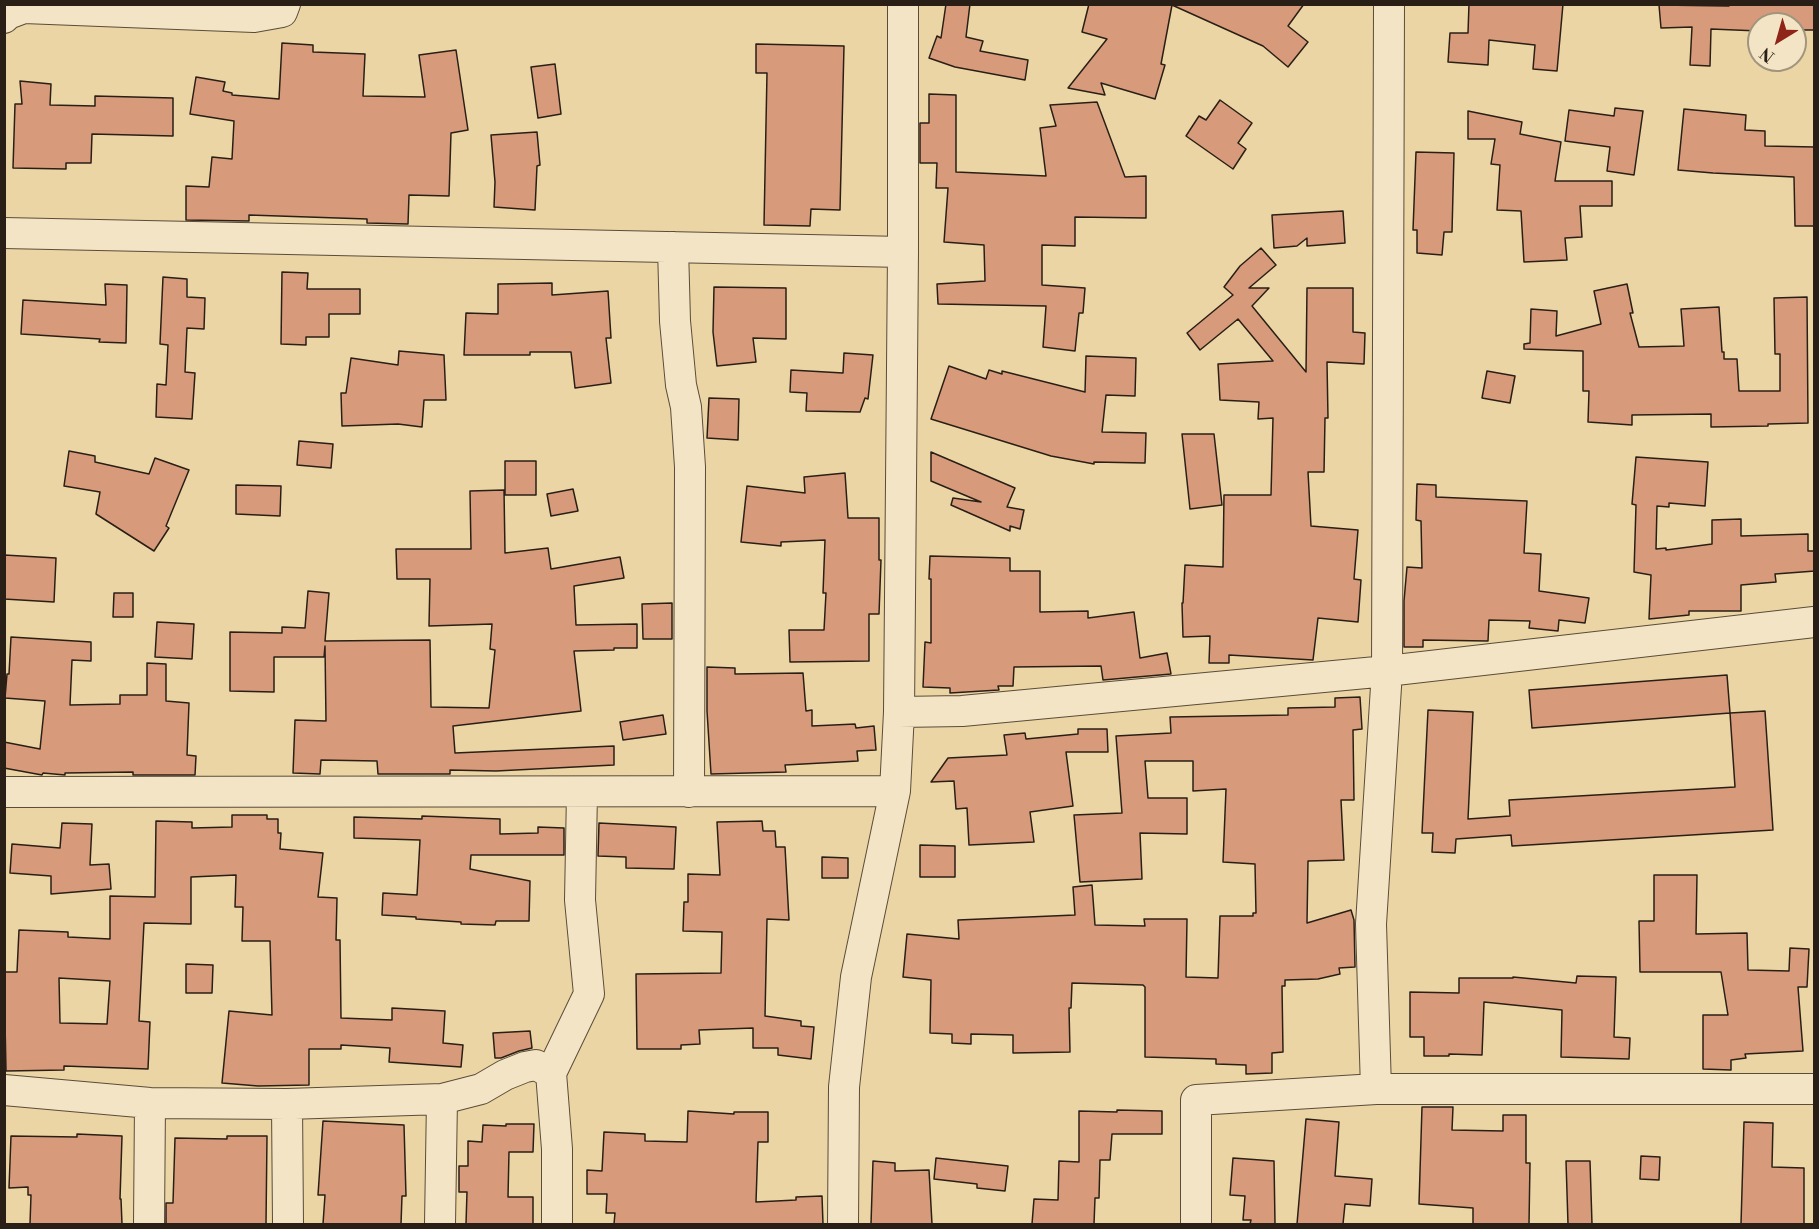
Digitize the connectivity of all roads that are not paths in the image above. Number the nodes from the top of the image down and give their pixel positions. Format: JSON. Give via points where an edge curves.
{"nodes":[{"id":1,"x":285,"y":4,"type":"edge"},
{"id":2,"x":903,"y":4,"type":"edge"},
{"id":3,"x":1389,"y":4,"type":"edge"},
{"id":4,"x":4,"y":18,"type":"edge"},
{"id":5,"x":4,"y":233,"type":"edge"},
{"id":6,"x":673,"y":247,"type":"junction"},
{"id":7,"x":903,"y":252,"type":"junction"},
{"id":8,"x":1815,"y":622,"type":"edge"},
{"id":9,"x":1387,"y":671,"type":"junction"},
{"id":10,"x":899,"y":712,"type":"junction"},
{"id":11,"x":895,"y":791,"type":"junction"},
{"id":12,"x":4,"y":792,"type":"edge"},
{"id":13,"x":582,"y":792,"type":"junction"},
{"id":14,"x":689,"y":792,"type":"junction"},
{"id":15,"x":550,"y":1073,"type":"junction"},
{"id":16,"x":1376,"y":1089,"type":"junction"},
{"id":17,"x":1815,"y":1089,"type":"edge"},
{"id":18,"x":4,"y":1090,"type":"edge"},
{"id":19,"x":442,"y":1099,"type":"junction"},
{"id":20,"x":150,"y":1103,"type":"junction"},
{"id":21,"x":287,"y":1104,"type":"junction"},
{"id":22,"x":148,"y":1224,"type":"edge"},
{"id":23,"x":288,"y":1224,"type":"edge"},
{"id":24,"x":440,"y":1224,"type":"edge"},
{"id":25,"x":557,"y":1224,"type":"edge"},
{"id":26,"x":843,"y":1224,"type":"edge"},
{"id":27,"x":1196,"y":1224,"type":"edge"}],
"edges":[{"from":1,"to":4,"type":"street","via":[[282,12],[254,18],[24,8]]},
{"from":2,"to":7,"type":"street"},
{"from":3,"to":9,"type":"street"},
{"from":5,"to":6,"type":"street"},
{"from":6,"to":7,"type":"street"},
{"from":6,"to":14,"type":"street","via":[[675,321],[690,467]]},
{"from":7,"to":10,"type":"street"},
{"from":8,"to":9,"type":"street"},
{"from":9,"to":10,"type":"street","via":[[962,711]]},
{"from":9,"to":16,"type":"street","via":[[1371,924]]},
{"from":10,"to":11,"type":"street"},
{"from":11,"to":14,"type":"street"},
{"from":11,"to":26,"type":"street","via":[[856,977],[844,1087]]},
{"from":12,"to":13,"type":"street"},
{"from":13,"to":14,"type":"street"},
{"from":13,"to":15,"type":"street","via":[[580,900],[589,994]]},
{"from":15,"to":19,"type":"street","via":[[536,1065],[525,1067],[482,1089]]},
{"from":15,"to":25,"type":"street","via":[[557,1149]]},
{"from":16,"to":17,"type":"street"},
{"from":16,"to":27,"type":"street","via":[[1196,1100]]},
{"from":18,"to":20,"type":"street"},
{"from":19,"to":21,"type":"street"},
{"from":19,"to":24,"type":"street"},
{"from":20,"to":21,"type":"street"},
{"from":20,"to":22,"type":"street"},
{"from":21,"to":23,"type":"street"}]}
